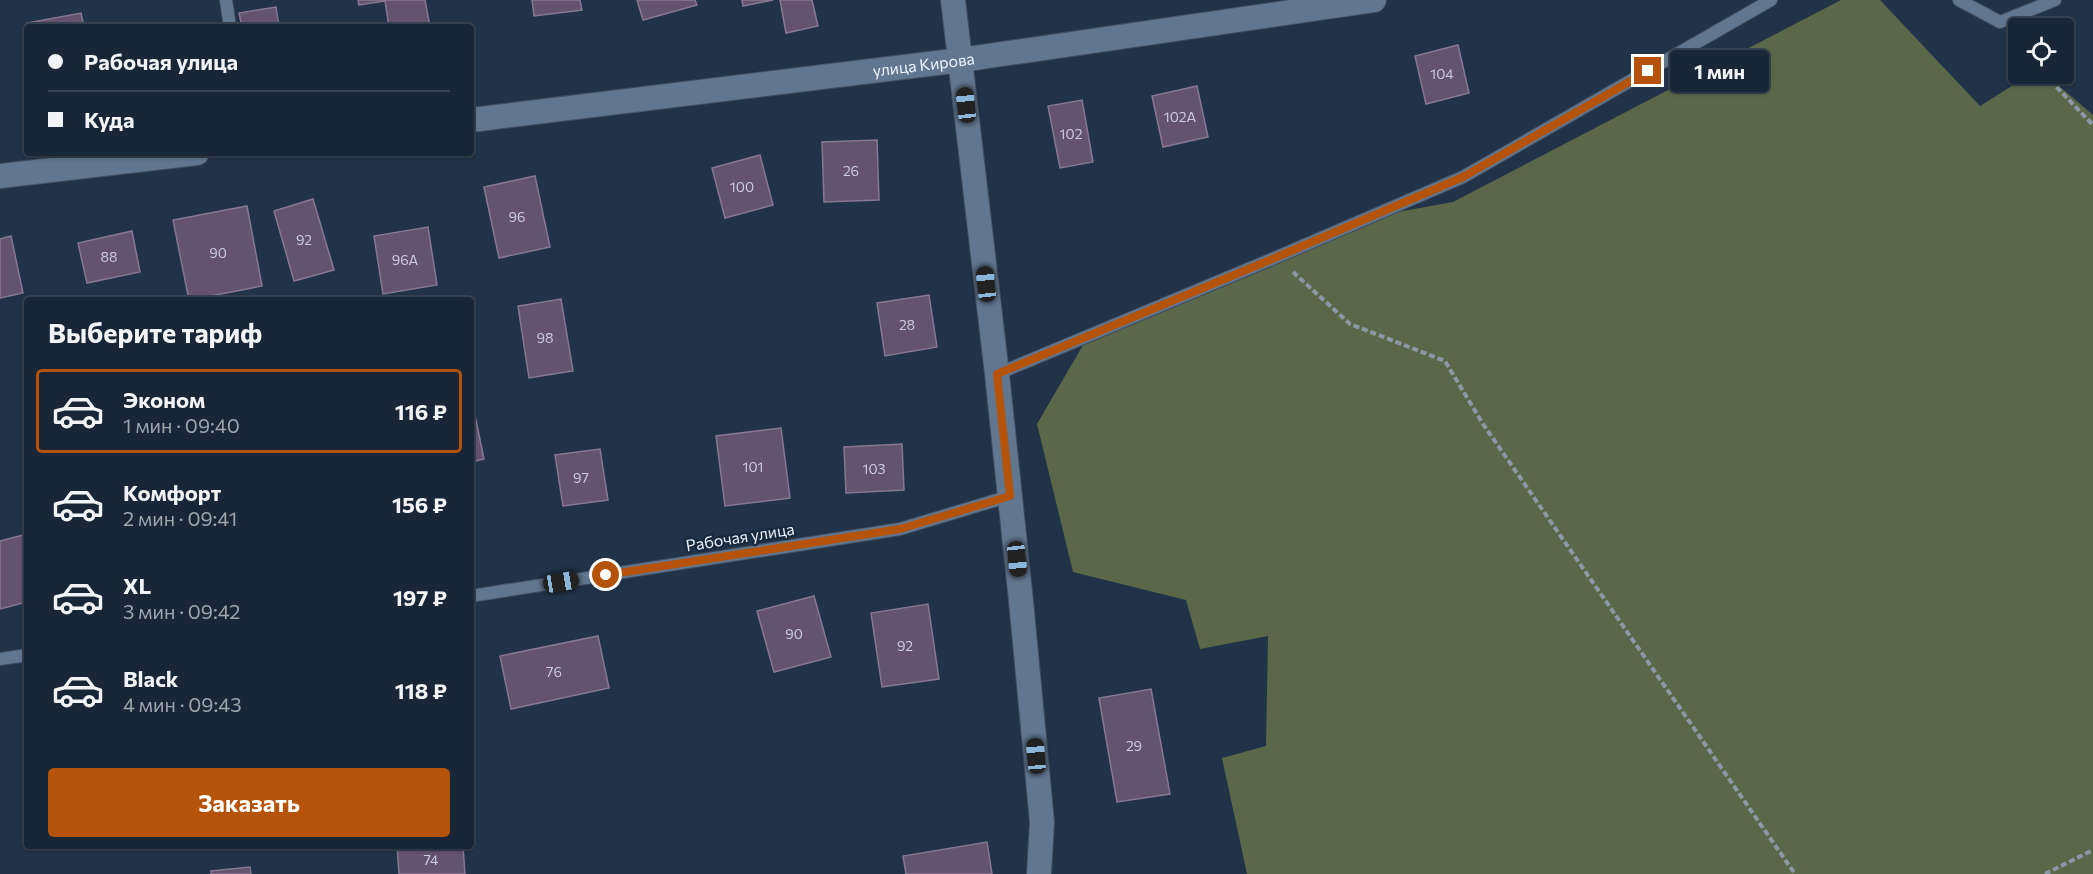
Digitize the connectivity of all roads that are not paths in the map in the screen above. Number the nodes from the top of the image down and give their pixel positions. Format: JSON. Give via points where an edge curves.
{"nodes":[{"id":1,"x":226,"y":0,"type":"edge"},
{"id":2,"x":953,"y":0,"type":"edge"},
{"id":3,"x":1374,"y":0,"type":"edge"},
{"id":4,"x":1771,"y":0,"type":"edge"},
{"id":5,"x":1959,"y":0,"type":"edge"},
{"id":6,"x":2055,"y":0,"type":"edge"},
{"id":7,"x":230,"y":24,"type":"edge"},
{"id":8,"x":961,"y":60,"type":"junction"},
{"id":9,"x":474,"y":120,"type":"edge"},
{"id":10,"x":172,"y":156,"type":"edge"},
{"id":11,"x":0,"y":177,"type":"edge"},
{"id":12,"x":997,"y":374,"type":"junction"},
{"id":13,"x":1010,"y":496,"type":"junction"},
{"id":14,"x":474,"y":596,"type":"edge"},
{"id":15,"x":24,"y":655,"type":"edge"},
{"id":16,"x":0,"y":659,"type":"edge"},
{"id":17,"x":1039,"y":874,"type":"edge"}],
"edges":[{"from":1,"to":7,"type":"lane"},
{"from":2,"to":8,"type":"street"},
{"from":3,"to":8,"type":"street","name":"улица Кирова"},
{"from":4,"to":12,"type":"lane","via":[[1463,177]]},
{"from":5,"to":6,"type":"lane","via":[[2000,22]]},
{"from":8,"to":9,"type":"street","name":"улица Кирова"},
{"from":8,"to":12,"type":"street"},
{"from":10,"to":11,"type":"street"},
{"from":12,"to":13,"type":"street"},
{"from":13,"to":14,"type":"lane","name":"Рабочая улица","via":[[900,529]]},
{"from":13,"to":17,"type":"street","via":[[1042,822]]},
{"from":15,"to":16,"type":"lane"}]}
